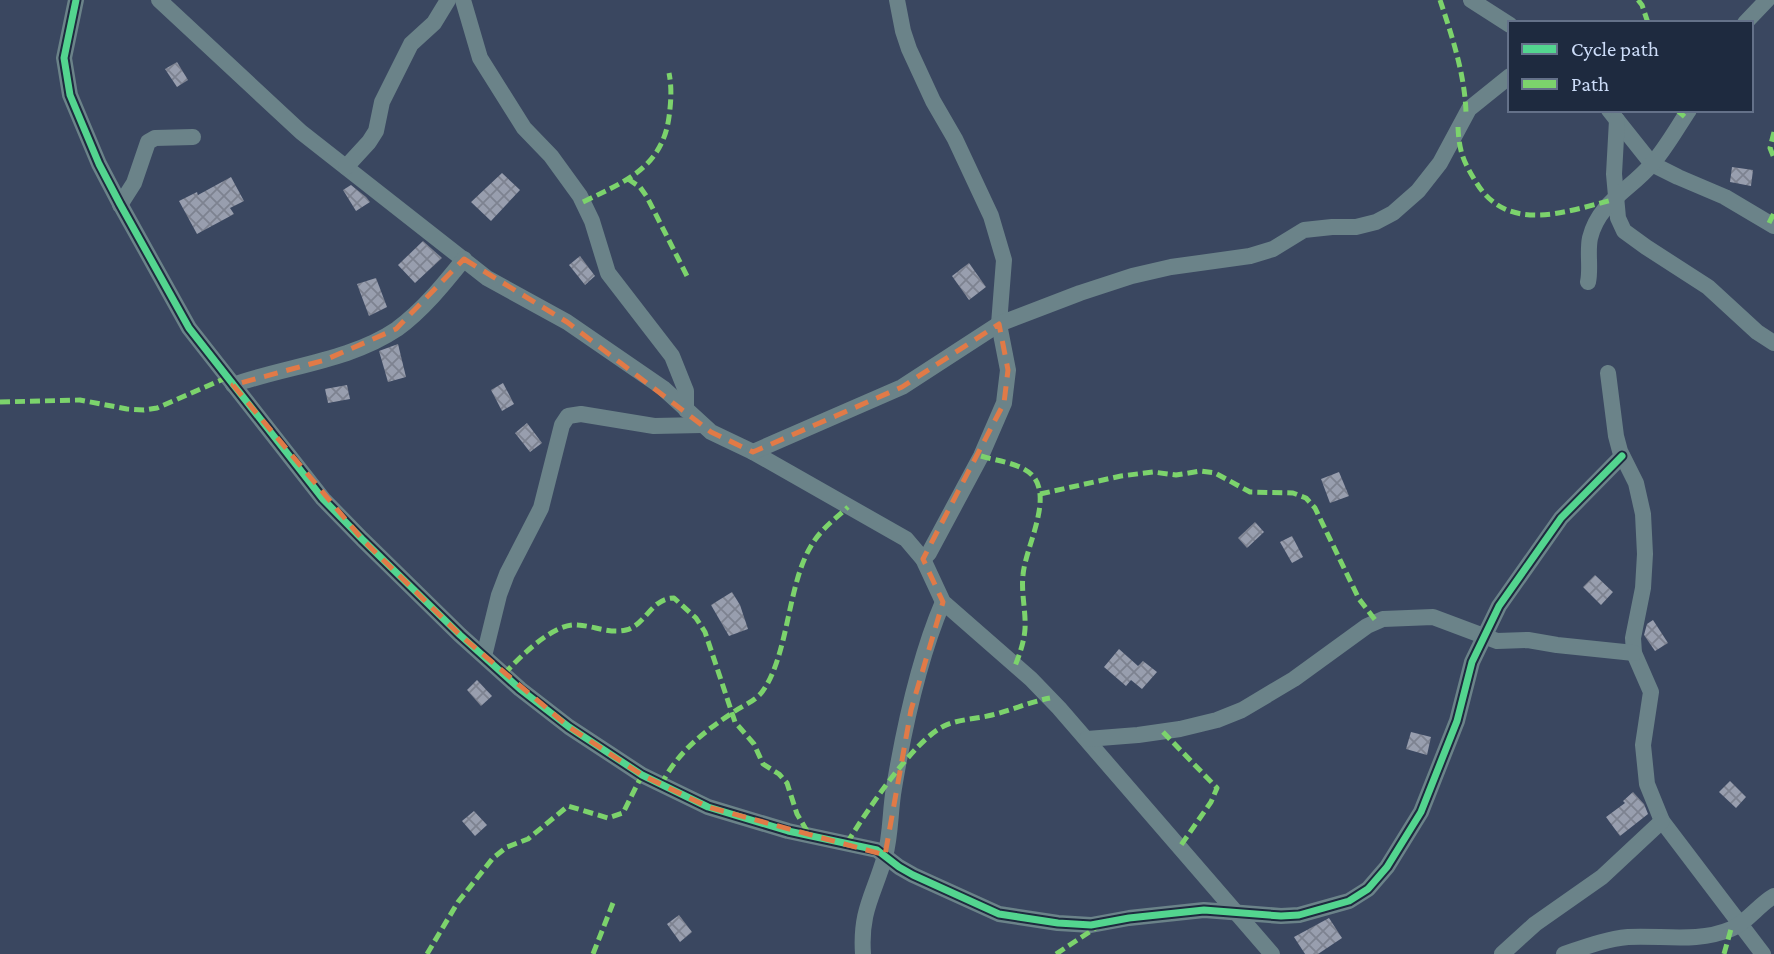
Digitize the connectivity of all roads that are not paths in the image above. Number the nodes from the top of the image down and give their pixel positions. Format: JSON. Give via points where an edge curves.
{"nodes":[{"id":1,"x":76,"y":0,"type":"edge"},
{"id":2,"x":159,"y":0,"type":"edge"},
{"id":3,"x":448,"y":0,"type":"edge"},
{"id":4,"x":463,"y":0,"type":"edge"},
{"id":5,"x":897,"y":0,"type":"edge"},
{"id":6,"x":1471,"y":0,"type":"edge"},
{"id":7,"x":1767,"y":0,"type":"edge"},
{"id":8,"x":1747,"y":21,"type":"edge"},
{"id":9,"x":1508,"y":24,"type":"edge"},
{"id":10,"x":1508,"y":78,"type":"edge"},
{"id":11,"x":1688,"y":112,"type":"edge"},
{"id":12,"x":1613,"y":115,"type":"edge"},
{"id":13,"x":193,"y":137,"type":"dead end"},
{"id":14,"x":1652,"y":164,"type":"junction"},
{"id":15,"x":346,"y":167,"type":"junction"},
{"id":16,"x":1617,"y":197,"type":"junction"},
{"id":17,"x":120,"y":205,"type":"junction"},
{"id":18,"x":1774,"y":226,"type":"edge"},
{"id":19,"x":464,"y":259,"type":"junction"},
{"id":20,"x":1588,"y":282,"type":"dead end"},
{"id":21,"x":999,"y":324,"type":"junction"},
{"id":22,"x":1774,"y":342,"type":"edge"},
{"id":23,"x":1608,"y":373,"type":"dead end"},
{"id":24,"x":233,"y":384,"type":"junction"},
{"id":25,"x":686,"y":410,"type":"junction"},
{"id":26,"x":702,"y":425,"type":"junction"},
{"id":27,"x":754,"y":452,"type":"junction"},
{"id":28,"x":1622,"y":456,"type":"junction"},
{"id":29,"x":923,"y":559,"type":"junction"},
{"id":30,"x":943,"y":602,"type":"junction"},
{"id":31,"x":1483,"y":636,"type":"junction"},
{"id":32,"x":1634,"y":653,"type":"junction"},
{"id":33,"x":484,"y":656,"type":"junction"},
{"id":34,"x":1087,"y":739,"type":"junction"},
{"id":35,"x":1662,"y":821,"type":"junction"},
{"id":36,"x":885,"y":855,"type":"junction"},
{"id":37,"x":1774,"y":896,"type":"edge"},
{"id":38,"x":1234,"y":911,"type":"junction"},
{"id":39,"x":1741,"y":924,"type":"junction"},
{"id":40,"x":863,"y":954,"type":"edge"},
{"id":41,"x":1272,"y":954,"type":"edge"},
{"id":42,"x":1502,"y":954,"type":"edge"},
{"id":43,"x":1564,"y":954,"type":"edge"},
{"id":44,"x":1763,"y":954,"type":"edge"}],
"edges":[{"from":1,"to":17,"type":"street","via":[[64,58],[69,95]]},
{"from":2,"to":15,"type":"street","via":[[301,132]]},
{"from":3,"to":15,"type":"street","via":[[434,23],[411,44],[382,102],[376,131]]},
{"from":4,"to":25,"type":"street","via":[[480,58],[524,128],[580,196],[608,274],[672,356],[682,376]]},
{"from":5,"to":21,"type":"street","via":[[909,48],[998,236],[1005,272]]},
{"from":6,"to":9,"type":"street"},
{"from":7,"to":8,"type":"street"},
{"from":10,"to":21,"type":"street","via":[[1469,109],[1440,163],[1418,191],[1376,222],[1304,230],[1273,249],[1250,256],[1132,276]]},
{"from":11,"to":14,"type":"street"},
{"from":12,"to":14,"type":"street"},
{"from":12,"to":16,"type":"street"},
{"from":13,"to":17,"type":"street","via":[[148,142]]},
{"from":14,"to":16,"type":"street"},
{"from":14,"to":18,"type":"street","via":[[1725,197]]},
{"from":15,"to":19,"type":"street"},
{"from":16,"to":20,"type":"street","via":[[1602,213],[1590,239]]},
{"from":16,"to":22,"type":"street","via":[[1618,218],[1628,235],[1708,286]]},
{"from":17,"to":24,"type":"street","via":[[189,328]]},
{"from":19,"to":24,"type":"street","via":[[425,305],[396,330],[325,360]]},
{"from":19,"to":25,"type":"street","via":[[487,278],[567,322],[663,388]]},
{"from":21,"to":27,"type":"street","via":[[902,387]]},
{"from":21,"to":29,"type":"street","via":[[1008,370],[1004,402],[981,456]]},
{"from":23,"to":28,"type":"street"},
{"from":24,"to":33,"type":"street","via":[[323,499]]},
{"from":25,"to":26,"type":"street"},
{"from":26,"to":27,"type":"street"},
{"from":26,"to":33,"type":"street","via":[[654,426],[568,416],[557,440],[541,508],[499,595]]},
{"from":27,"to":29,"type":"street","via":[[902,536]]},
{"from":28,"to":31,"type":"street","via":[[1562,518]]},
{"from":28,"to":32,"type":"street","via":[[1636,483],[1643,514],[1643,588]]},
{"from":29,"to":30,"type":"street"},
{"from":30,"to":34,"type":"street","via":[[1031,679]]},
{"from":30,"to":36,"type":"street","via":[[928,642],[894,784]]},
{"from":31,"to":32,"type":"street"},
{"from":31,"to":34,"type":"street","via":[[1433,617],[1383,619],[1242,710],[1180,729]]},
{"from":31,"to":38,"type":"street","via":[[1421,812],[1368,889],[1349,901],[1300,915]]},
{"from":32,"to":35,"type":"street","via":[[1651,692],[1644,764]]},
{"from":33,"to":36,"type":"street","via":[[569,727],[661,785],[722,811]]},
{"from":34,"to":38,"type":"street"},
{"from":35,"to":39,"type":"street"},
{"from":35,"to":42,"type":"street","via":[[1602,877],[1535,924]]},
{"from":36,"to":38,"type":"street","via":[[913,875],[1010,917],[1091,925],[1204,910]]},
{"from":36,"to":40,"type":"street","via":[[864,917]]},
{"from":37,"to":39,"type":"street"},
{"from":38,"to":41,"type":"street"},
{"from":39,"to":43,"type":"street","via":[[1703,936],[1625,937]]},
{"from":39,"to":44,"type":"street"}]}
